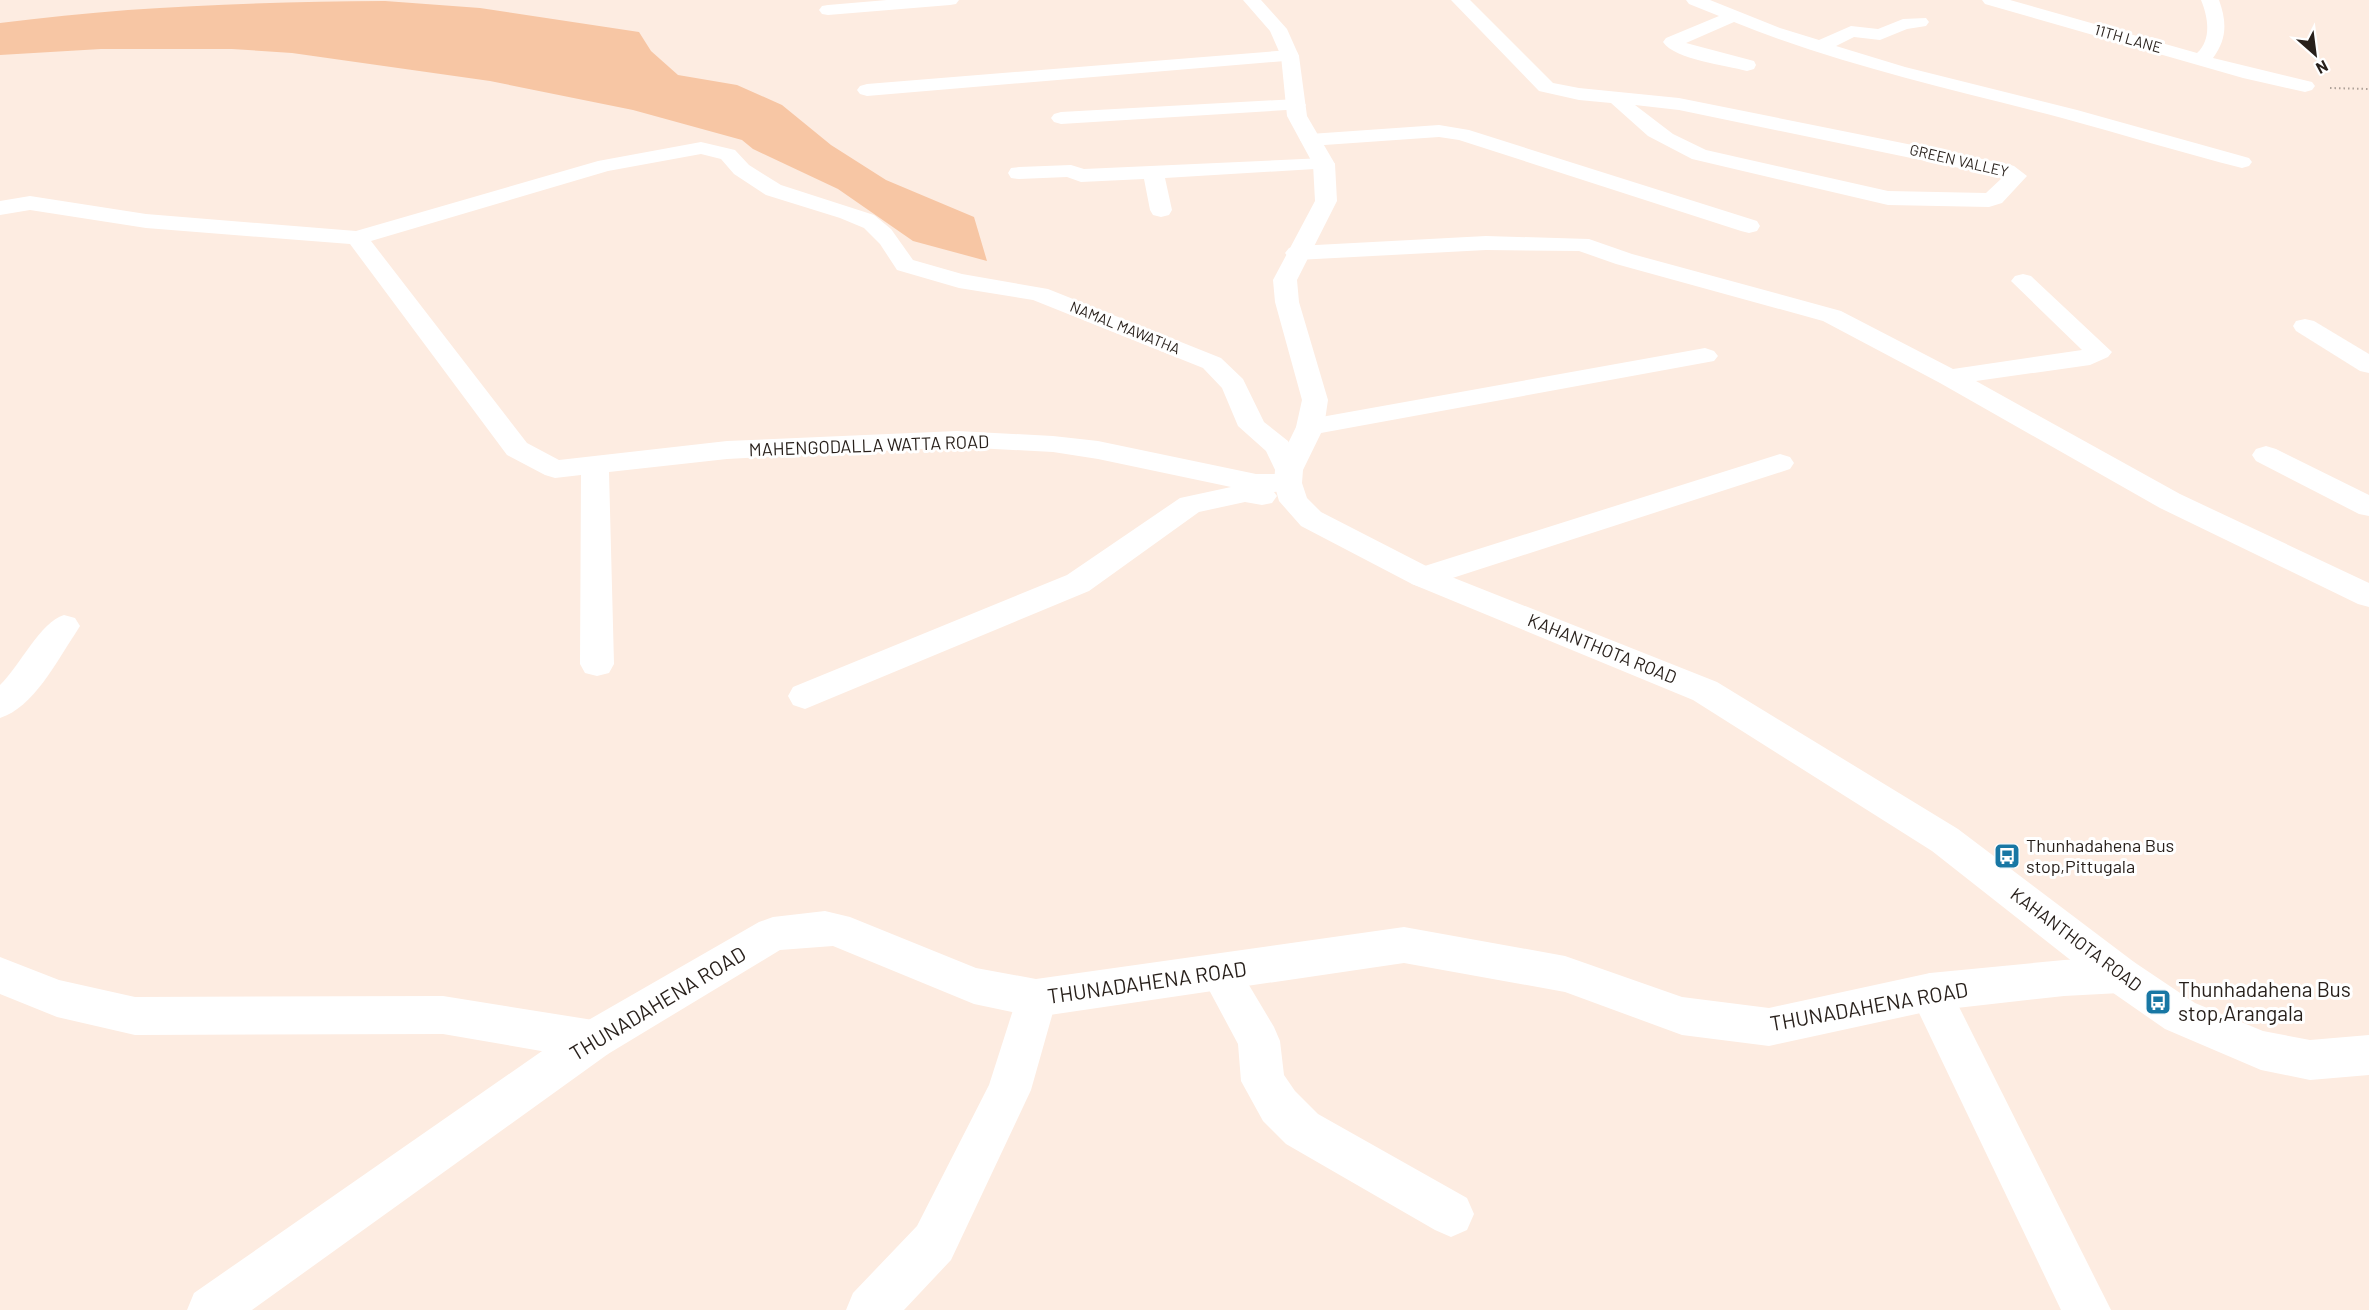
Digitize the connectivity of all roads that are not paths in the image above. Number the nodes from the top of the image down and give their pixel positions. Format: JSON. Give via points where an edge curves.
{"nodes":[{"id":1,"x":950,"y":0,"type":"edge"},
{"id":2,"x":1252,"y":0,"type":"edge"},
{"id":3,"x":1460,"y":0,"type":"edge"},
{"id":4,"x":1695,"y":0,"type":"edge"},
{"id":5,"x":1991,"y":0,"type":"edge"},
{"id":6,"x":2210,"y":0,"type":"edge"},
{"id":7,"x":1733,"y":8,"type":"edge"},
{"id":8,"x":828,"y":10,"type":"dead end"},
{"id":9,"x":1920,"y":22,"type":"dead end"},
{"id":10,"x":1821,"y":46,"type":"junction"},
{"id":11,"x":1290,"y":56,"type":"junction"},
{"id":12,"x":2200,"y":60,"type":"junction"},
{"id":13,"x":1747,"y":65,"type":"dead end"},
{"id":14,"x":2305,"y":86,"type":"road end"},
{"id":15,"x":867,"y":90,"type":"dead end"},
{"id":16,"x":1618,"y":99,"type":"junction"},
{"id":17,"x":1296,"y":105,"type":"junction"},
{"id":18,"x":1061,"y":118,"type":"dead end"},
{"id":19,"x":1310,"y":140,"type":"junction"},
{"id":20,"x":2242,"y":162,"type":"dead end"},
{"id":21,"x":1324,"y":165,"type":"junction"},
{"id":22,"x":1153,"y":172,"type":"junction"},
{"id":23,"x":1019,"y":173,"type":"dead end"},
{"id":24,"x":0,"y":208,"type":"edge"},
{"id":25,"x":1161,"y":210,"type":"dead end"},
{"id":26,"x":1749,"y":226,"type":"dead end"},
{"id":27,"x":357,"y":238,"type":"junction"},
{"id":28,"x":1297,"y":253,"type":"junction"},
{"id":29,"x":2023,"y":281,"type":"dead end"},
{"id":30,"x":2305,"y":326,"type":"dead end"},
{"id":31,"x":1705,"y":356,"type":"dead end"},
{"id":32,"x":2369,"y":365,"type":"edge"},
{"id":33,"x":1949,"y":377,"type":"junction"},
{"id":34,"x":1310,"y":427,"type":"junction"},
{"id":35,"x":2266,"y":455,"type":"dead end"},
{"id":36,"x":1780,"y":463,"type":"dead end"},
{"id":37,"x":595,"y":466,"type":"junction"},
{"id":38,"x":1291,"y":485,"type":"junction"},
{"id":39,"x":2369,"y":507,"type":"edge"},
{"id":40,"x":1423,"y":577,"type":"junction"},
{"id":41,"x":2369,"y":596,"type":"edge"},
{"id":42,"x":64,"y":626,"type":"dead end"},
{"id":43,"x":597,"y":664,"type":"dead end"},
{"id":44,"x":805,"y":696,"type":"dead end"},
{"id":45,"x":0,"y":705,"type":"edge"},
{"id":46,"x":1220,"y":974,"type":"junction"},
{"id":47,"x":0,"y":975,"type":"edge"},
{"id":48,"x":2120,"y":975,"type":"junction"},
{"id":49,"x":1930,"y":992,"type":"junction"},
{"id":50,"x":1036,"y":998,"type":"junction"},
{"id":51,"x":593,"y":1040,"type":"junction"},
{"id":52,"x":2369,"y":1055,"type":"edge"},
{"id":53,"x":1451,"y":1214,"type":"dead end"},
{"id":54,"x":211,"y":1310,"type":"edge"},
{"id":55,"x":870,"y":1310,"type":"edge"},
{"id":56,"x":2087,"y":1310,"type":"edge"}],
"edges":[{"from":1,"to":8,"type":"street"},
{"from":2,"to":11,"type":"street","via":[[1278,29]]},
{"from":3,"to":16,"type":"street","name":"GREEN VALLEY","via":[[1546,87]]},
{"from":4,"to":7,"type":"street","via":[[1713,7]]},
{"from":5,"to":12,"type":"street","name":"11TH LANE"},
{"from":6,"to":12,"type":"street","via":[[2216,25],[2215,45]]},
{"from":7,"to":10,"type":"street","via":[[1774,32]]},
{"from":7,"to":13,"type":"street","via":[[1672,42],[1685,50]]},
{"from":9,"to":10,"type":"street","via":[[1904,24],[1880,35],[1851,31]]},
{"from":10,"to":20,"type":"street","via":[[1898,71]]},
{"from":11,"to":15,"type":"street"},
{"from":11,"to":17,"type":"street"},
{"from":12,"to":14,"type":"street","name":"11TH LANE"},
{"from":16,"to":16,"type":"street","name":"GREEN VALLEY","via":[[1645,125],[1699,154],[1888,198],[1989,200],[2016,176],[2007,170],[1734,114],[1655,99]]},
{"from":17,"to":18,"type":"street"},
{"from":17,"to":19,"type":"street","via":[[1297,116]]},
{"from":19,"to":21,"type":"street"},
{"from":19,"to":26,"type":"street","via":[[1439,131],[1462,134]]},
{"from":21,"to":22,"type":"street"},
{"from":21,"to":28,"type":"street","via":[[1326,201]]},
{"from":22,"to":23,"type":"street","via":[[1081,176],[1071,171]]},
{"from":22,"to":25,"type":"street"},
{"from":24,"to":27,"type":"street","via":[[30,203],[146,221]]},
{"from":27,"to":37,"type":"street","name":"MAHENGODALLA WATTA ROAD","via":[[517,449],[555,469]]},
{"from":27,"to":38,"type":"street","name":"NAMAL MAWATHA","via":[[605,165],[700,148],[728,154],[739,171],[779,193],[867,221],[888,240],[905,265],[959,281],[1039,294],[1212,363],[1234,385],[1252,426],[1278,447]]},
{"from":28,"to":33,"type":"street","via":[[1486,243],[1581,244],[1832,316]]},
{"from":28,"to":34,"type":"street","via":[[1285,280],[1287,302],[1315,400]]},
{"from":29,"to":33,"type":"street","via":[[2099,352],[2090,357]]},
{"from":30,"to":32,"type":"street"},
{"from":31,"to":34,"type":"street"},
{"from":33,"to":41,"type":"street","via":[[2170,501]]},
{"from":34,"to":38,"type":"street"},
{"from":35,"to":39,"type":"street"},
{"from":36,"to":40,"type":"street"},
{"from":37,"to":38,"type":"street","name":"MAHENGODALLA WATTA ROAD","via":[[727,450],[957,439],[1098,450],[1256,483]]},
{"from":37,"to":43,"type":"street"},
{"from":38,"to":40,"type":"street","name":"KAHANTHOTA ROAD","via":[[1311,519]]},
{"from":38,"to":44,"type":"street","via":[[1190,505],[1078,583]]},
{"from":40,"to":48,"type":"street","name":"KAHANTHOTA ROAD","via":[[1705,691],[1945,840]]},
{"from":42,"to":45,"type":"street","via":[[21,684]]},
{"from":46,"to":49,"type":"street","name":"THUNADAHENA ROAD","via":[[1404,945],[1565,974],[1682,1016],[1769,1027]]},
{"from":46,"to":50,"type":"street","name":"THUNADAHENA ROAD"},
{"from":46,"to":53,"type":"street","via":[[1259,1041],[1263,1082],[1279,1106],[1302,1129]]},
{"from":47,"to":51,"type":"street","via":[[57,998],[135,1016],[443,1015]]},
{"from":48,"to":49,"type":"street","name":"THUNADAHENA ROAD"},
{"from":48,"to":52,"type":"street","name":"KAHANTHOTA ROAD","via":[[2180,1016],[2261,1050],[2310,1060]]},
{"from":49,"to":56,"type":"street"},
{"from":50,"to":51,"type":"street","name":"THUNADAHENA ROAD","via":[[974,986],[836,928],[825,928],[773,934]]},
{"from":50,"to":55,"type":"street","via":[[1009,1090],[934,1243]]},
{"from":51,"to":54,"type":"street","name":"THUNADAHENA ROAD"}]}
